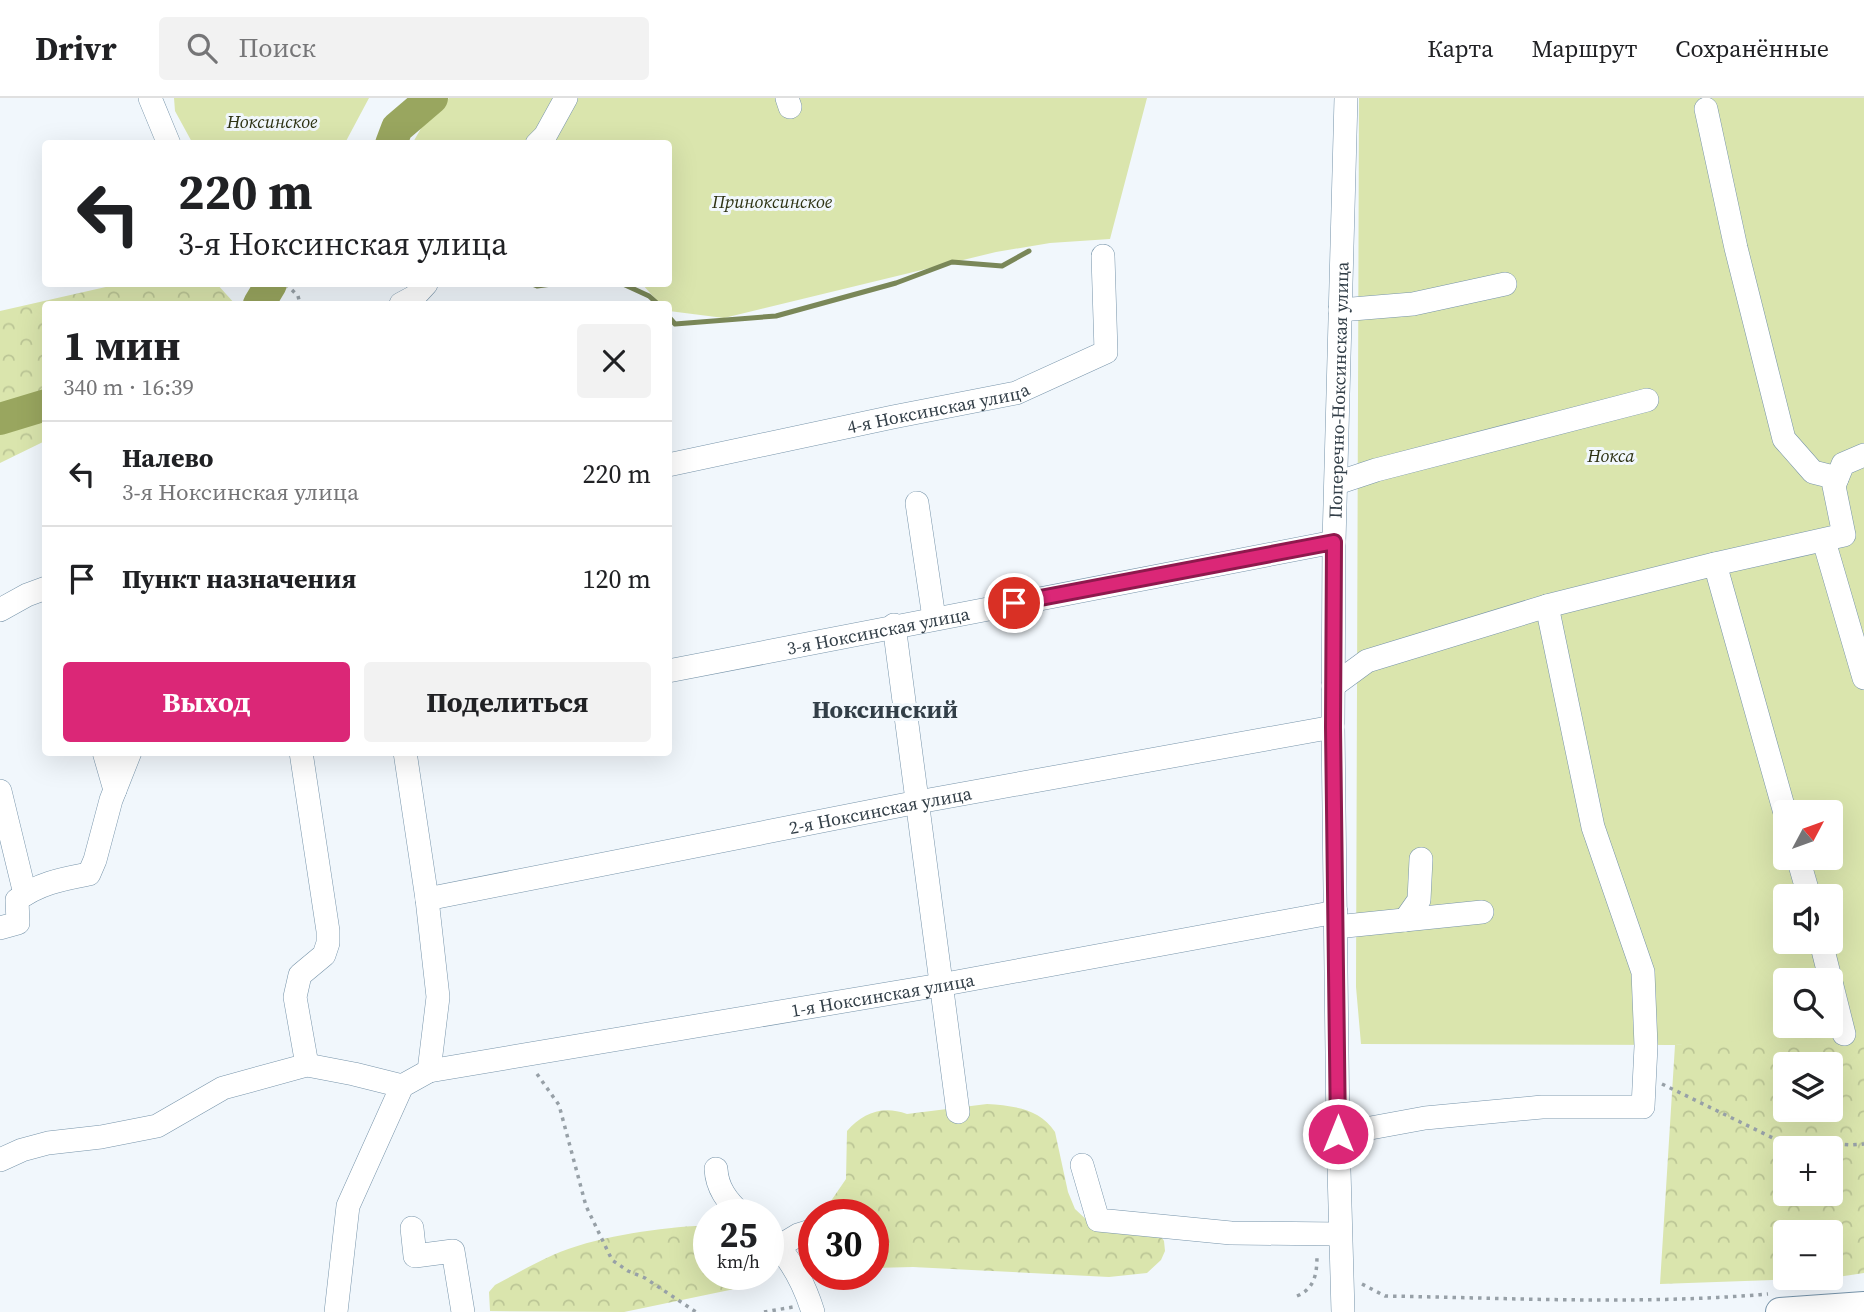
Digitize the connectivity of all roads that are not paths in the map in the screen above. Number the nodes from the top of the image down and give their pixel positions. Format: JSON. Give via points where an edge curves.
{"nodes":[{"id":1,"x":150,"y":98,"type":"edge"},
{"id":2,"x":566,"y":98,"type":"edge"},
{"id":3,"x":1346,"y":98,"type":"edge"},
{"id":4,"x":1706,"y":109,"type":"dead end"},
{"id":5,"x":167,"y":140,"type":"edge"},
{"id":6,"x":541,"y":140,"type":"edge"},
{"id":7,"x":1104,"y":256,"type":"dead end"},
{"id":8,"x":1505,"y":284,"type":"dead end"},
{"id":9,"x":423,"y":287,"type":"edge"},
{"id":10,"x":407,"y":301,"type":"edge"},
{"id":11,"x":1339,"y":310,"type":"junction"},
{"id":12,"x":1647,"y":400,"type":"dead end"},
{"id":13,"x":1864,"y":455,"type":"edge"},
{"id":14,"x":672,"y":464,"type":"edge"},
{"id":15,"x":1837,"y":478,"type":"junction"},
{"id":16,"x":1337,"y":483,"type":"junction"},
{"id":17,"x":917,"y":503,"type":"dead end"},
{"id":18,"x":1844,"y":536,"type":"edge"},
{"id":19,"x":1334,"y":542,"type":"junction"},
{"id":20,"x":1715,"y":564,"type":"junction"},
{"id":21,"x":42,"y":589,"type":"edge"},
{"id":22,"x":1547,"y":606,"type":"junction"},
{"id":23,"x":0,"y":610,"type":"edge"},
{"id":24,"x":934,"y":618,"type":"junction"},
{"id":25,"x":894,"y":625,"type":"junction"},
{"id":26,"x":672,"y":670,"type":"edge"},
{"id":27,"x":1864,"y":678,"type":"edge"},
{"id":28,"x":1333,"y":686,"type":"junction"},
{"id":29,"x":1333,"y":727,"type":"junction"},
{"id":30,"x":105,"y":756,"type":"edge"},
{"id":31,"x":128,"y":756,"type":"edge"},
{"id":32,"x":302,"y":756,"type":"edge"},
{"id":33,"x":406,"y":756,"type":"edge"},
{"id":34,"x":115,"y":790,"type":"junction"},
{"id":35,"x":0,"y":791,"type":"edge"},
{"id":36,"x":1781,"y":800,"type":"edge"},
{"id":37,"x":918,"y":802,"type":"junction"},
{"id":38,"x":1421,"y":859,"type":"dead end"},
{"id":39,"x":25,"y":894,"type":"junction"},
{"id":40,"x":428,"y":899,"type":"junction"},
{"id":41,"x":1482,"y":912,"type":"dead end"},
{"id":42,"x":1336,"y":920,"type":"junction"},
{"id":43,"x":1405,"y":920,"type":"junction"},
{"id":44,"x":0,"y":928,"type":"edge"},
{"id":45,"x":1824,"y":954,"type":"edge"},
{"id":46,"x":940,"y":985,"type":"junction"},
{"id":47,"x":1844,"y":1034,"type":"dead end"},
{"id":48,"x":307,"y":1065,"type":"junction"},
{"id":49,"x":429,"y":1071,"type":"junction"},
{"id":50,"x":402,"y":1086,"type":"junction"},
{"id":51,"x":958,"y":1112,"type":"dead end"},
{"id":52,"x":1338,"y":1134,"type":"junction"},
{"id":53,"x":0,"y":1160,"type":"edge"},
{"id":54,"x":1082,"y":1165,"type":"dead end"},
{"id":55,"x":716,"y":1169,"type":"dead end"},
{"id":56,"x":727,"y":1199,"type":"edge"},
{"id":57,"x":412,"y":1228,"type":"dead end"},
{"id":58,"x":1340,"y":1234,"type":"junction"},
{"id":59,"x":784,"y":1254,"type":"edge"},
{"id":60,"x":1777,"y":1303,"type":"edge"},
{"id":61,"x":1864,"y":1306,"type":"edge"},
{"id":62,"x":812,"y":1308,"type":"edge"},
{"id":63,"x":336,"y":1312,"type":"edge"},
{"id":64,"x":463,"y":1312,"type":"edge"},
{"id":65,"x":1343,"y":1312,"type":"edge"}],
"edges":[{"from":1,"to":5,"type":"street"},
{"from":2,"to":6,"type":"street"},
{"from":3,"to":11,"type":"street","name":"Поперечно-Ноксинская улица"},
{"from":4,"to":15,"type":"street","via":[[1784,439],[1813,472]]},
{"from":7,"to":14,"type":"street","name":"4-я Ноксинская улица","via":[[1107,352],[1016,393]]},
{"from":8,"to":11,"type":"street","via":[[1413,304]]},
{"from":9,"to":10,"type":"street"},
{"from":11,"to":16,"type":"street","name":"Поперечно-Ноксинская улица"},
{"from":12,"to":16,"type":"street"},
{"from":13,"to":15,"type":"street","via":[[1843,464]]},
{"from":15,"to":18,"type":"street","via":[[1834,486]]},
{"from":16,"to":19,"type":"street","name":"Поперечно-Ноксинская улица"},
{"from":17,"to":24,"type":"street"},
{"from":18,"to":20,"type":"street"},
{"from":18,"to":27,"type":"street"},
{"from":19,"to":24,"type":"street","name":"3-я Ноксинская улица"},
{"from":19,"to":28,"type":"street","name":"Поперечно-Ноксинская улица"},
{"from":20,"to":22,"type":"street"},
{"from":20,"to":36,"type":"street"},
{"from":21,"to":23,"type":"street"},
{"from":22,"to":28,"type":"street","via":[[1367,661]]},
{"from":22,"to":52,"type":"street","via":[[1593,827],[1643,971],[1643,1107],[1542,1107],[1425,1118]]},
{"from":24,"to":25,"type":"street","name":"3-я Ноксинская улица"},
{"from":25,"to":26,"type":"street","name":"3-я Ноксинская улица"},
{"from":25,"to":37,"type":"street"},
{"from":28,"to":29,"type":"street","name":"Поперечно-Ноксинская улица"},
{"from":29,"to":37,"type":"street","name":"2-я Ноксинская улица"},
{"from":29,"to":42,"type":"street","name":"Поперечно-Ноксинская улица"},
{"from":30,"to":34,"type":"street"},
{"from":31,"to":34,"type":"street"},
{"from":32,"to":48,"type":"street","via":[[328,932],[324,955],[300,975],[295,998]]},
{"from":33,"to":40,"type":"street"},
{"from":34,"to":39,"type":"street","via":[[89,874],[49,882]]},
{"from":35,"to":39,"type":"street"},
{"from":37,"to":40,"type":"street","name":"2-я Ноксинская улица"},
{"from":37,"to":46,"type":"street"},
{"from":38,"to":43,"type":"street","via":[[1419,900]]},
{"from":39,"to":44,"type":"street","via":[[18,900],[18,923]]},
{"from":40,"to":49,"type":"street","via":[[438,997]]},
{"from":41,"to":43,"type":"street","name":"1-я Ноксинская улица"},
{"from":42,"to":43,"type":"street","name":"1-я Ноксинская улица"},
{"from":42,"to":46,"type":"street","name":"1-я Ноксинская улица"},
{"from":42,"to":52,"type":"street","name":"Поперечно-Ноксинская улица"},
{"from":45,"to":47,"type":"street"},
{"from":46,"to":49,"type":"street","name":"1-я Ноксинская улица"},
{"from":46,"to":51,"type":"street"},
{"from":48,"to":50,"type":"street"},
{"from":48,"to":53,"type":"street","via":[[223,1088],[157,1126],[48,1143]]},
{"from":49,"to":50,"type":"street","name":"1-я Ноксинская улица"},
{"from":50,"to":63,"type":"street","via":[[348,1206]]},
{"from":52,"to":58,"type":"street","name":"Поперечно-Ноксинская улица"},
{"from":54,"to":58,"type":"street","via":[[1098,1220],[1231,1233]]},
{"from":55,"to":56,"type":"street"},
{"from":57,"to":64,"type":"street","via":[[415,1256],[453,1251]]},
{"from":58,"to":65,"type":"street","name":"Поперечно-Ноксинская улица"},
{"from":59,"to":62,"type":"street","via":[[807,1289]]},
{"from":60,"to":61,"type":"main road"}]}
